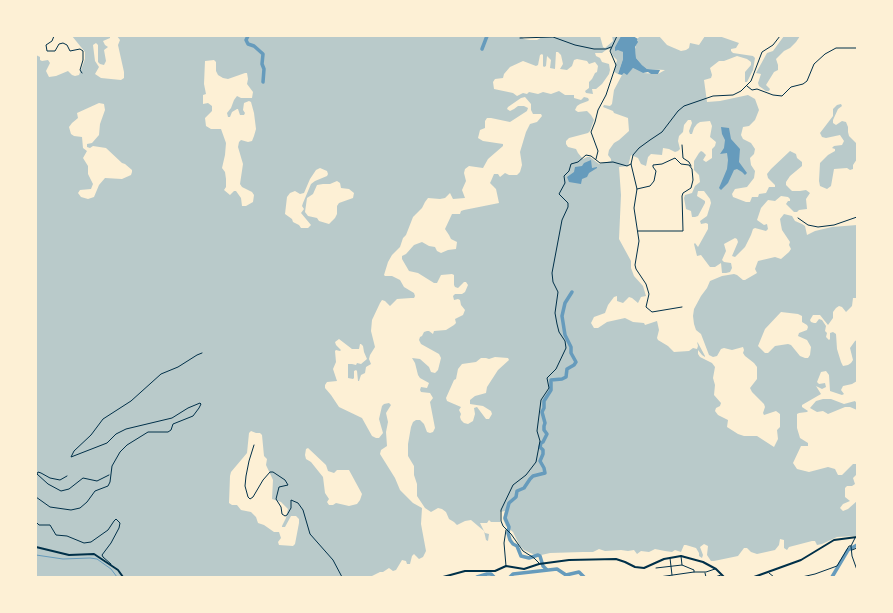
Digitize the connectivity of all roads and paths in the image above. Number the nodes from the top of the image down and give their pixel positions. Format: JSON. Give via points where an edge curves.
{"nodes":[{"id":1,"x":54,"y":36,"type":"edge"},
{"id":2,"x":617,"y":36,"type":"edge"},
{"id":3,"x":780,"y":36,"type":"edge"},
{"id":4,"x":520,"y":38,"type":"dead end"},
{"id":5,"x":612,"y":47,"type":"junction"},
{"id":6,"x":857,"y":48,"type":"edge"},
{"id":7,"x":82,"y":73,"type":"dead end"},
{"id":8,"x":746,"y":86,"type":"junction"},
{"id":9,"x":682,"y":145,"type":"dead end"},
{"id":10,"x":596,"y":160,"type":"junction"},
{"id":11,"x":631,"y":164,"type":"junction"},
{"id":12,"x":692,"y":167,"type":"junction"},
{"id":13,"x":637,"y":189,"type":"junction"},
{"id":14,"x":857,"y":217,"type":"edge"},
{"id":15,"x":798,"y":218,"type":"dead end"},
{"id":16,"x":638,"y":231,"type":"junction"},
{"id":17,"x":682,"y":307,"type":"dead end"},
{"id":18,"x":202,"y":353,"type":"dead end"},
{"id":19,"x":254,"y":445,"type":"dead end"},
{"id":20,"x":110,"y":475,"type":"junction"},
{"id":21,"x":66,"y":476,"type":"dead end"},
{"id":22,"x":36,"y":497,"type":"edge"},
{"id":23,"x":36,"y":522,"type":"edge"},
{"id":24,"x":506,"y":529,"type":"junction"},
{"id":25,"x":856,"y":538,"type":"edge"},
{"id":26,"x":851,"y":546,"type":"junction"},
{"id":27,"x":36,"y":547,"type":"edge"},
{"id":28,"x":857,"y":548,"type":"edge"},
{"id":29,"x":852,"y":550,"type":"junction"},
{"id":30,"x":681,"y":556,"type":"junction"},
{"id":31,"x":670,"y":558,"type":"junction"},
{"id":32,"x":111,"y":564,"type":"junction"},
{"id":33,"x":539,"y":564,"type":"junction"},
{"id":34,"x":682,"y":565,"type":"junction"},
{"id":35,"x":506,"y":566,"type":"junction"},
{"id":36,"x":671,"y":567,"type":"junction"},
{"id":37,"x":656,"y":568,"type":"dead end"},
{"id":38,"x":716,"y":569,"type":"junction"},
{"id":39,"x":857,"y":570,"type":"edge"},
{"id":40,"x":694,"y":572,"type":"junction"},
{"id":41,"x":705,"y":572,"type":"junction"},
{"id":42,"x":769,"y":572,"type":"junction"},
{"id":43,"x":682,"y":574,"type":"junction"},
{"id":44,"x":672,"y":575,"type":"junction"},
{"id":45,"x":723,"y":576,"type":"edge"},
{"id":46,"x":123,"y":577,"type":"edge"},
{"id":47,"x":342,"y":577,"type":"edge"},
{"id":48,"x":443,"y":577,"type":"edge"},
{"id":49,"x":659,"y":577,"type":"edge"},
{"id":50,"x":682,"y":577,"type":"edge"},
{"id":51,"x":706,"y":577,"type":"edge"},
{"id":52,"x":715,"y":577,"type":"edge"},
{"id":53,"x":754,"y":577,"type":"edge"},
{"id":54,"x":774,"y":577,"type":"edge"},
{"id":55,"x":802,"y":577,"type":"edge"}],
"edges":[{"from":1,"to":7,"type":"street","via":[[46,45],[47,51],[55,51],[59,44],[63,43],[70,51],[80,49],[83,51],[80,70]]},
{"from":2,"to":5,"type":"street"},
{"from":3,"to":8,"type":"street","via":[[773,45],[762,52],[751,81]]},
{"from":4,"to":5,"type":"street","via":[[553,38],[574,45],[606,49]]},
{"from":5,"to":10,"type":"street","via":[[610,53],[616,65],[591,132],[598,151]]},
{"from":6,"to":8,"type":"street","via":[[832,49],[814,64],[807,81],[791,87],[782,96],[773,96]]},
{"from":8,"to":11,"type":"street","via":[[733,95],[713,96],[681,108],[662,132],[636,151]]},
{"from":9,"to":12,"type":"street","via":[[683,158]]},
{"from":10,"to":11,"type":"street","via":[[600,163],[613,162],[627,166]]},
{"from":10,"to":24,"type":"street","via":[[586,155],[571,164],[564,176],[565,185],[559,192],[568,203],[568,207],[562,220],[552,273],[558,292],[555,313],[557,324],[566,348],[556,369],[547,378],[549,388],[540,400],[537,431],[540,441],[536,462],[526,475],[513,485],[502,508],[502,524]]},
{"from":11,"to":13,"type":"street"},
{"from":12,"to":13,"type":"street","via":[[681,164],[675,158],[662,164],[653,164],[656,171],[654,181],[650,186]]},
{"from":12,"to":16,"type":"street","via":[[692,184],[682,196],[683,231]]},
{"from":13,"to":16,"type":"street","via":[[634,208]]},
{"from":14,"to":15,"type":"street","via":[[834,225],[818,227],[808,225]]},
{"from":16,"to":17,"type":"street","via":[[639,244],[635,265],[649,294],[646,307],[652,312]]},
{"from":18,"to":20,"type":"street","via":[[161,374],[131,401],[103,419],[71,454],[70,457],[74,457],[107,443],[126,429],[172,418],[201,404],[193,416],[174,424],[170,431],[148,432],[127,445],[112,466]]},
{"from":19,"to":47,"type":"street","via":[[246,476],[248,498],[253,497],[270,472],[285,480],[288,486],[279,487],[276,499],[282,514],[287,515],[291,508],[291,500],[298,503],[306,517],[310,534],[336,565]]},
{"from":20,"to":21,"type":"street","via":[[97,481],[83,478],[62,491],[48,484],[37,474],[38,472],[60,480]]},
{"from":20,"to":22,"type":"street","via":[[108,486],[95,491],[83,506],[74,510],[50,507]]},
{"from":23,"to":32,"type":"street","via":[[39,525],[50,525],[56,534],[84,543],[91,542],[108,530],[116,519],[120,523],[119,528],[102,554]]},
{"from":24,"to":33,"type":"street","via":[[523,551]]},
{"from":24,"to":35,"type":"street"},
{"from":25,"to":26,"type":"street"},
{"from":25,"to":42,"type":"main road","via":[[834,540],[801,560]]},
{"from":26,"to":29,"type":"street"},
{"from":26,"to":55,"type":"street","via":[[837,566]]},
{"from":27,"to":32,"type":"main road","via":[[69,555],[94,554]]},
{"from":28,"to":29,"type":"street"},
{"from":29,"to":39,"type":"street"},
{"from":30,"to":31,"type":"main road"},
{"from":30,"to":34,"type":"street"},
{"from":30,"to":38,"type":"main road","via":[[704,562]]},
{"from":31,"to":33,"type":"main road","via":[[644,568],[616,559],[569,560]]},
{"from":31,"to":36,"type":"street"},
{"from":32,"to":46,"type":"main road"},
{"from":33,"to":35,"type":"main road","via":[[524,569]]},
{"from":34,"to":36,"type":"street"},
{"from":34,"to":40,"type":"street"},
{"from":35,"to":48,"type":"main road","via":[[495,571],[465,571]]},
{"from":36,"to":37,"type":"street"},
{"from":36,"to":44,"type":"street"},
{"from":38,"to":41,"type":"street"},
{"from":38,"to":45,"type":"main road"},
{"from":40,"to":41,"type":"street"},
{"from":40,"to":43,"type":"street"},
{"from":41,"to":51,"type":"street"},
{"from":42,"to":53,"type":"main road"},
{"from":42,"to":54,"type":"street"},
{"from":43,"to":44,"type":"street"},
{"from":43,"to":50,"type":"street"},
{"from":44,"to":49,"type":"street"},
{"from":45,"to":52,"type":"street"}]}
